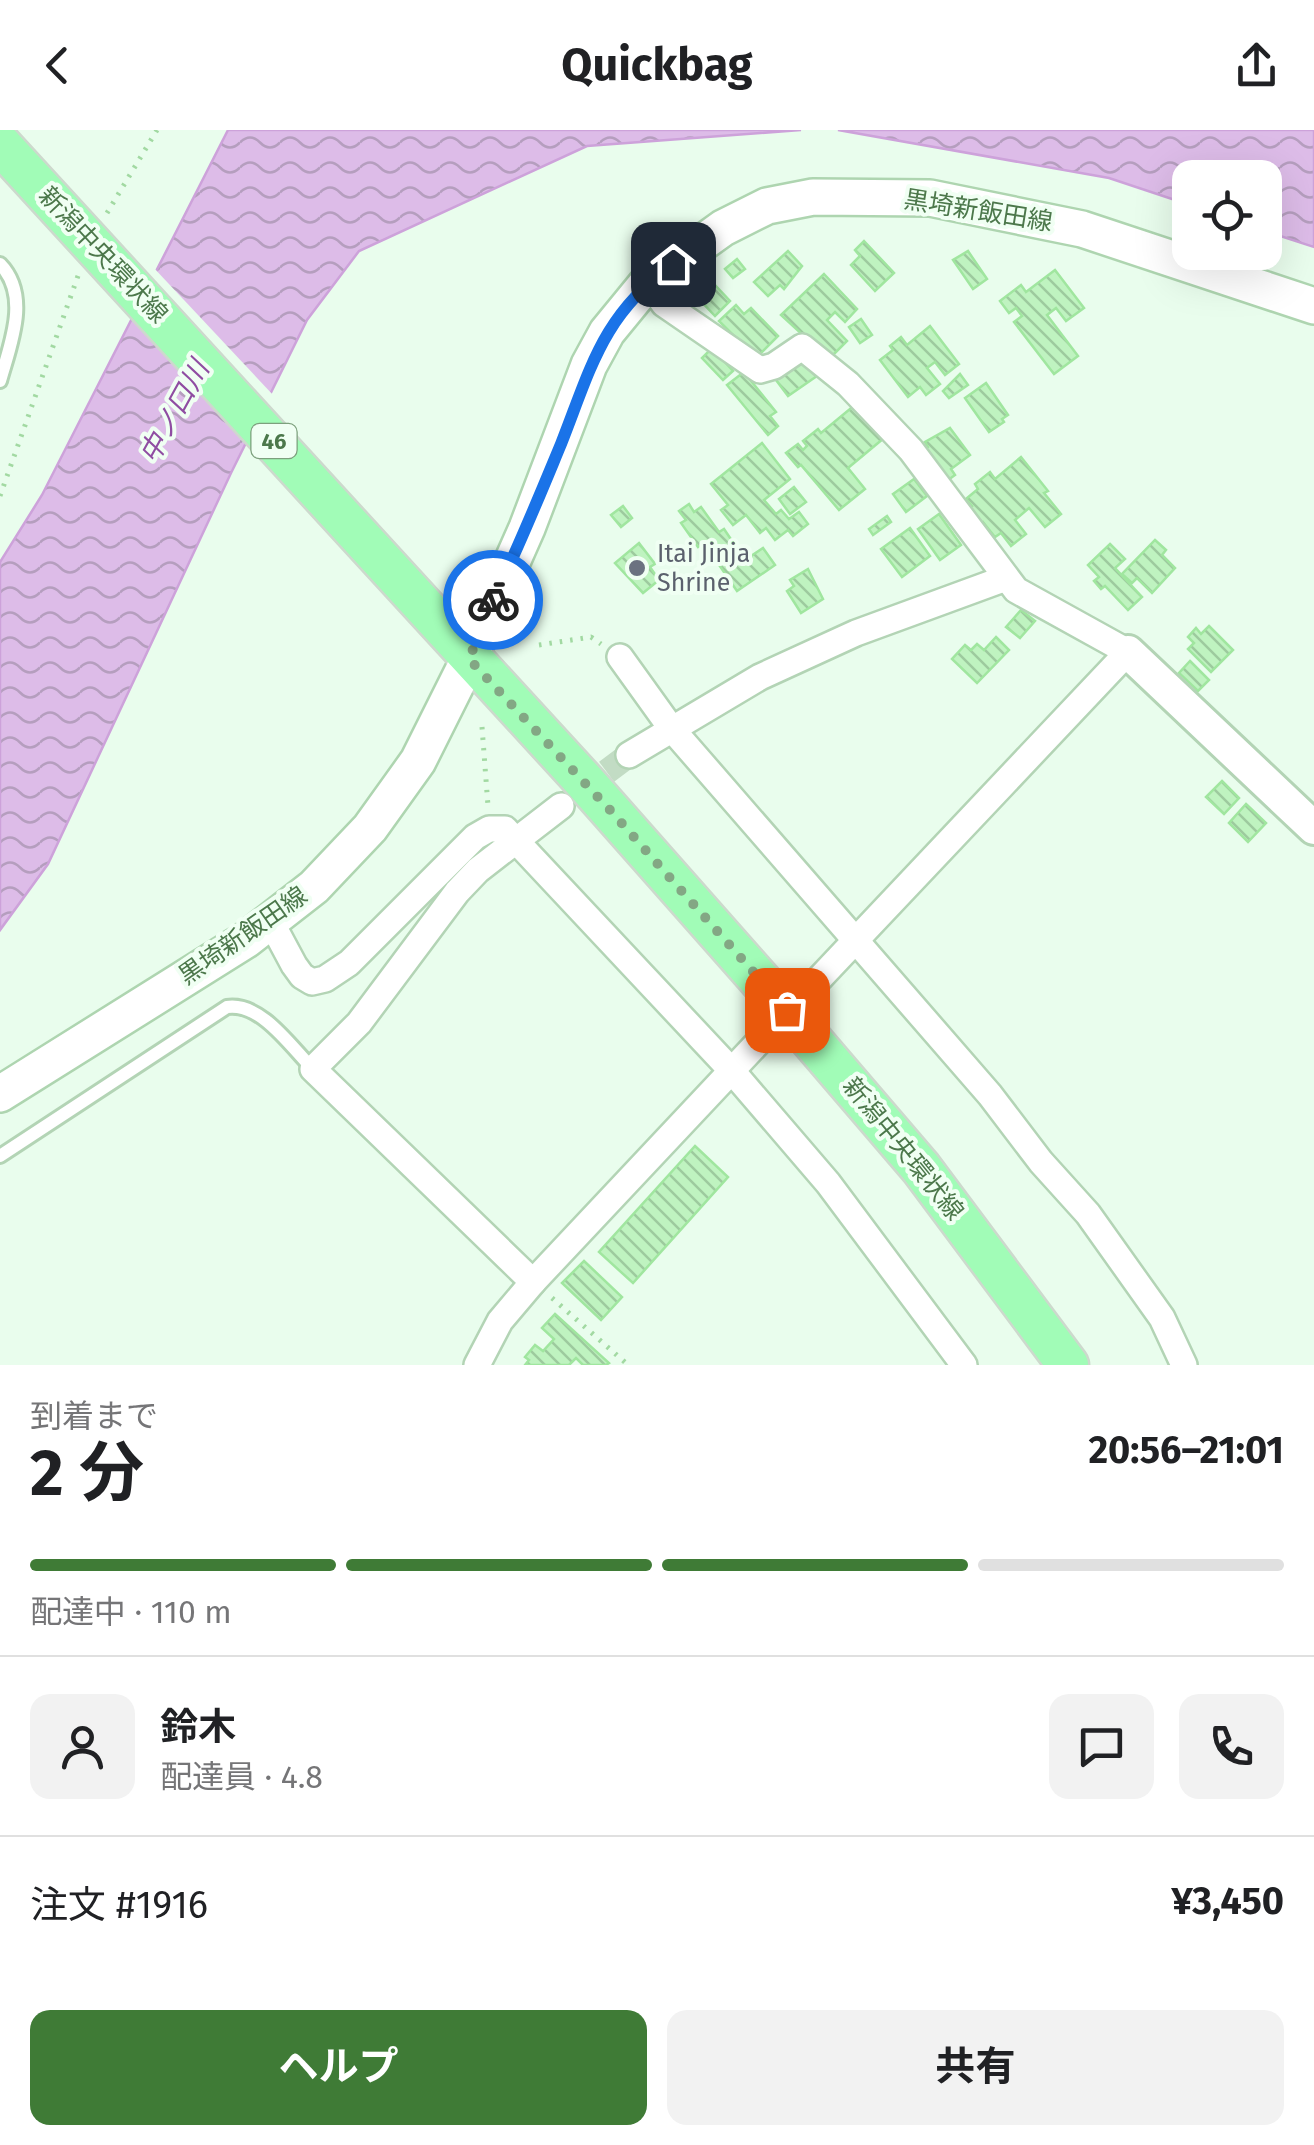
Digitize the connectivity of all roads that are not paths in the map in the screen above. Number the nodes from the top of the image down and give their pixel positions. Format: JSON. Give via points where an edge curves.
{"nodes":[{"id":1,"x":0,"y":144,"type":"edge"},
{"id":2,"x":0,"y":264,"type":"edge"},
{"id":3,"x":648,"y":282,"type":"junction"},
{"id":4,"x":1314,"y":306,"type":"edge"},
{"id":5,"x":0,"y":381,"type":"edge"},
{"id":6,"x":1006,"y":578,"type":"junction"},
{"id":7,"x":1128,"y":652,"type":"junction"},
{"id":8,"x":620,"y":657,"type":"dead end"},
{"id":9,"x":469,"y":659,"type":"junction"},
{"id":10,"x":671,"y":728,"type":"junction"},
{"id":11,"x":630,"y":755,"type":"tunnel mouth"},
{"id":12,"x":561,"y":806,"type":"tunnel mouth"},
{"id":13,"x":1314,"y":828,"type":"edge"},
{"id":14,"x":518,"y":840,"type":"junction"},
{"id":15,"x":271,"y":922,"type":"junction"},
{"id":16,"x":854,"y":941,"type":"junction"},
{"id":17,"x":820,"y":978,"type":"tunnel mouth"},
{"id":18,"x":766,"y":1034,"type":"tunnel mouth"},
{"id":19,"x":313,"y":1069,"type":"junction"},
{"id":20,"x":732,"y":1071,"type":"junction"},
{"id":21,"x":0,"y":1094,"type":"edge"},
{"id":22,"x":0,"y":1156,"type":"edge"},
{"id":23,"x":533,"y":1282,"type":"junction"},
{"id":24,"x":478,"y":1365,"type":"edge"},
{"id":25,"x":964,"y":1365,"type":"edge"},
{"id":26,"x":1068,"y":1365,"type":"edge"},
{"id":27,"x":1184,"y":1365,"type":"edge"}],
"edges":[{"from":1,"to":9,"type":"main road","name":"新潟中央環状線","number":"46","via":[[98,265]]},
{"from":2,"to":5,"type":"lane","via":[[16,296]]},
{"from":3,"to":4,"type":"main road","name":"黒埼新飯田線","via":[[723,228],[767,206],[813,197],[912,198],[1082,229]]},
{"from":3,"to":6,"type":"street","via":[[664,304],[760,370],[802,347],[810,351],[911,450]]},
{"from":3,"to":9,"type":"main road","name":"黒埼新飯田線","via":[[589,365]]},
{"from":6,"to":7,"type":"street","via":[[1016,590]]},
{"from":6,"to":10,"type":"street","via":[[840,640]]},
{"from":7,"to":13,"type":"street"},
{"from":7,"to":16,"type":"street"},
{"from":8,"to":10,"type":"street"},
{"from":9,"to":15,"type":"main road","name":"黒埼新飯田線","via":[[393,799],[346,856]]},
{"from":9,"to":26,"type":"main road","name":"新潟中央環状線","number":"46","via":[[827,1056],[921,1168]]},
{"from":10,"to":11,"type":"street"},
{"from":10,"to":16,"type":"street"},
{"from":12,"to":14,"type":"street"},
{"from":14,"to":15,"type":"street","via":[[505,829],[475,838],[326,978],[312,982],[302,976]]},
{"from":14,"to":19,"type":"street","via":[[457,892],[359,1023]]},
{"from":14,"to":20,"type":"street"},
{"from":15,"to":21,"type":"main road","name":"黒埼新飯田線"},
{"from":16,"to":17,"type":"street"},
{"from":16,"to":27,"type":"street","via":[[1088,1214],[1162,1318]]},
{"from":18,"to":20,"type":"street"},
{"from":19,"to":22,"type":"lane","via":[[259,1015],[226,1006]]},
{"from":19,"to":23,"type":"street"},
{"from":20,"to":23,"type":"street"},
{"from":20,"to":25,"type":"street","via":[[828,1183]]},
{"from":23,"to":24,"type":"street","via":[[500,1321]]}]}
